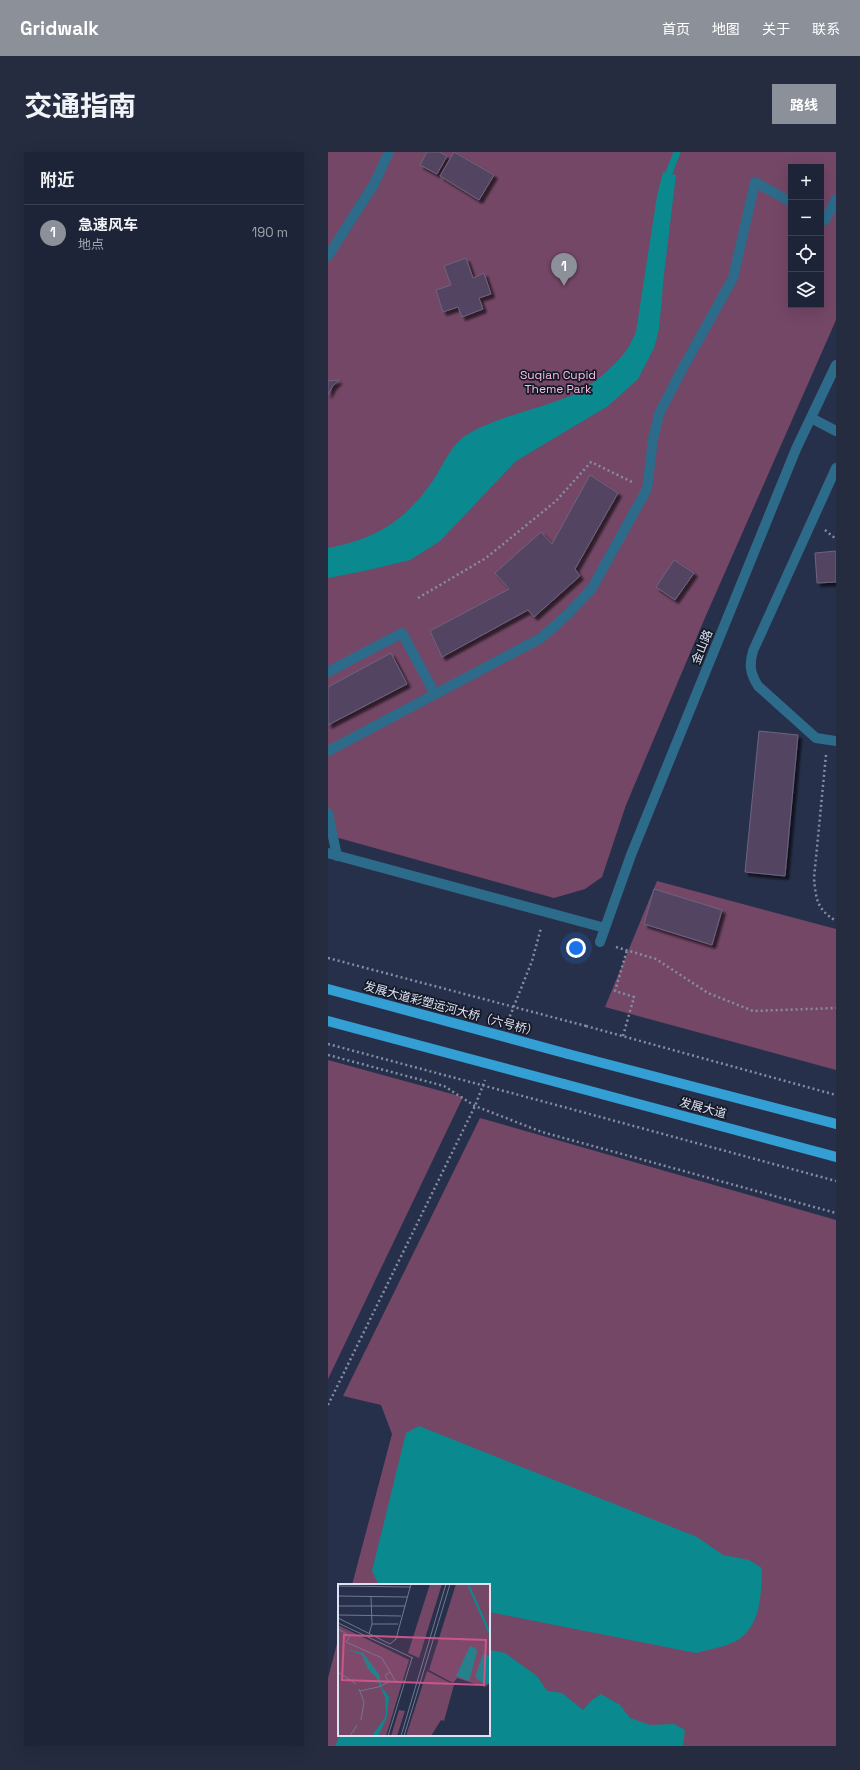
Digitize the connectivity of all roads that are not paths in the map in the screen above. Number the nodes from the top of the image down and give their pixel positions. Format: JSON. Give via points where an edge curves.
{"nodes":[{"id":1,"x":389,"y":152,"type":"edge"},
{"id":2,"x":836,"y":199,"type":"edge"},
{"id":3,"x":788,"y":200,"type":"edge"},
{"id":4,"x":824,"y":220,"type":"edge"},
{"id":5,"x":328,"y":256,"type":"edge"},
{"id":6,"x":836,"y":365,"type":"edge"},
{"id":7,"x":811,"y":418,"type":"junction"},
{"id":8,"x":836,"y":431,"type":"edge"},
{"id":9,"x":836,"y":468,"type":"edge"},
{"id":10,"x":328,"y":672,"type":"edge"},
{"id":11,"x":434,"y":694,"type":"junction"},
{"id":12,"x":832,"y":740,"type":"edge"},
{"id":13,"x":328,"y":751,"type":"edge"},
{"id":14,"x":328,"y":813,"type":"edge"},
{"id":15,"x":333,"y":854,"type":"edge"},
{"id":16,"x":605,"y":928,"type":"junction"},
{"id":17,"x":600,"y":942,"type":"road end"},
{"id":18,"x":328,"y":989,"type":"edge"},
{"id":19,"x":328,"y":1022,"type":"edge"},
{"id":20,"x":568,"y":1054,"type":"joint"},
{"id":21,"x":836,"y":1124,"type":"edge"},
{"id":22,"x":836,"y":1157,"type":"edge"}],
"edges":[{"from":1,"to":5,"type":"street","via":[[374,184]]},
{"from":2,"to":4,"type":"street"},
{"from":3,"to":11,"type":"street","via":[[755,182],[733,278],[659,414],[647,489],[592,588],[541,638]]},
{"from":6,"to":7,"type":"street","name":"金山路"},
{"from":7,"to":8,"type":"street"},
{"from":7,"to":16,"type":"street","name":"金山路","via":[[796,449],[634,848]]},
{"from":9,"to":12,"type":"street","via":[[753,651],[750,663],[751,675],[758,686],[816,738]]},
{"from":10,"to":11,"type":"street","via":[[402,633]]},
{"from":11,"to":13,"type":"street"},
{"from":14,"to":15,"type":"street"},
{"from":15,"to":16,"type":"street"},
{"from":16,"to":17,"type":"street","name":"金山路"},
{"from":18,"to":20,"type":"main road","name":"发展大道彩塑运河大桥（六号桥）","bridge":true},
{"from":19,"to":22,"type":"main road","name":"发展大道","bridge":true},
{"from":20,"to":21,"type":"main road","name":"发展大道"}]}
